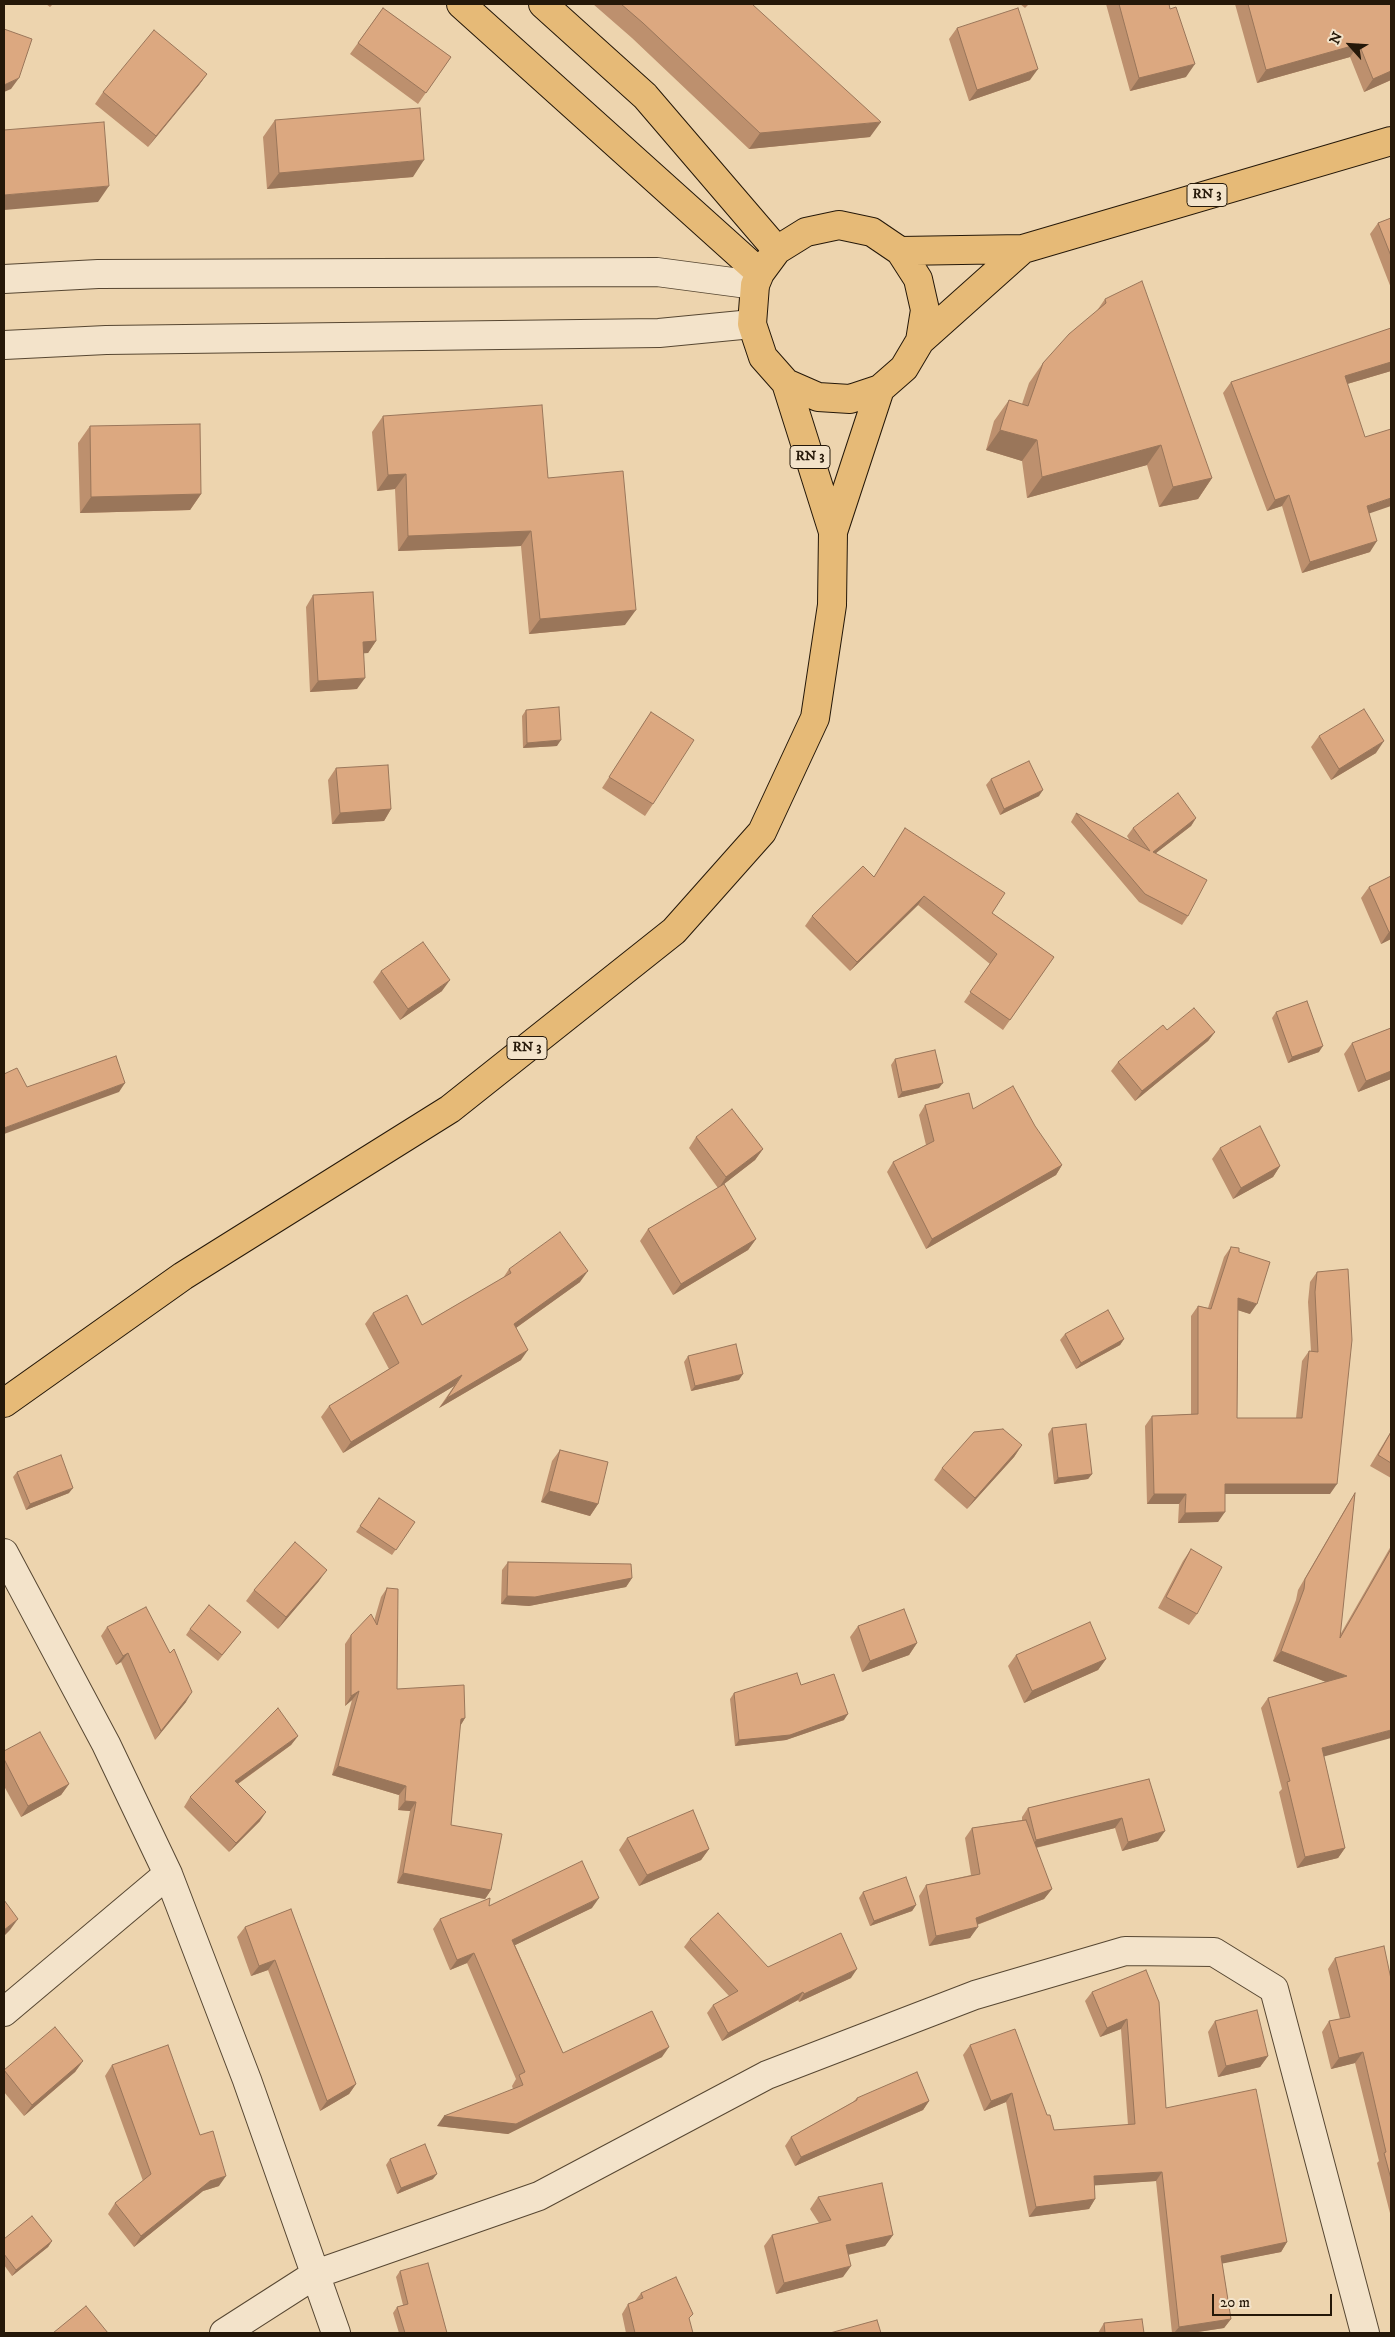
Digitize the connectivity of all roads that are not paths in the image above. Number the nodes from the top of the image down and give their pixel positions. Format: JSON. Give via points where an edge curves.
{"nodes":[{"id":1,"x":461,"y":4,"type":"edge"},
{"id":2,"x":543,"y":4,"type":"edge"},
{"id":3,"x":1391,"y":142,"type":"edge"},
{"id":4,"x":1023,"y":249,"type":"junction"},
{"id":5,"x":777,"y":250,"type":"junction"},
{"id":6,"x":900,"y":251,"type":"junction"},
{"id":7,"x":758,"y":279,"type":"junction"},
{"id":8,"x":4,"y":280,"type":"edge"},
{"id":9,"x":752,"y":324,"type":"junction"},
{"id":10,"x":920,"y":341,"type":"junction"},
{"id":11,"x":4,"y":345,"type":"edge"},
{"id":12,"x":786,"y":383,"type":"junction"},
{"id":13,"x":880,"y":389,"type":"junction"},
{"id":14,"x":834,"y":532,"type":"junction"},
{"id":15,"x":4,"y":1403,"type":"edge"},
{"id":16,"x":4,"y":1553,"type":"edge"},
{"id":17,"x":168,"y":1874,"type":"junction"},
{"id":18,"x":4,"y":2012,"type":"edge"},
{"id":19,"x":316,"y":2274,"type":"junction"},
{"id":20,"x":224,"y":2333,"type":"edge"},
{"id":21,"x":336,"y":2333,"type":"edge"},
{"id":22,"x":1365,"y":2333,"type":"edge"}],
"edges":[{"from":1,"to":7,"type":"main road"},
{"from":2,"to":5,"type":"main road","via":[[645,96]]},
{"from":3,"to":4,"type":"main road","number":"RN 3"},
{"from":4,"to":6,"type":"main road","number":"RN 3"},
{"from":4,"to":10,"type":"main road","number":"RN 3"},
{"from":5,"to":6,"type":"main road","via":[[806,232],[839,225],[872,232]]},
{"from":5,"to":7,"type":"main road"},
{"from":6,"to":10,"type":"main road","via":[[918,279],[925,310]]},
{"from":7,"to":8,"type":"street","via":[[657,272],[108,274]]},
{"from":7,"to":9,"type":"main road"},
{"from":9,"to":11,"type":"street","via":[[659,334],[106,340]]},
{"from":9,"to":12,"type":"main road","via":[[763,357]]},
{"from":10,"to":13,"type":"main road","via":[[904,368]]},
{"from":12,"to":13,"type":"main road","via":[[818,397],[850,399]]},
{"from":12,"to":14,"type":"main road","number":"RN 3"},
{"from":13,"to":14,"type":"main road","number":"RN 3"},
{"from":14,"to":15,"type":"main road","number":"RN 3","via":[[832,605],[815,718],[762,832],[674,931],[450,1109],[183,1276]]},
{"from":16,"to":17,"type":"street","via":[[106,1744]]},
{"from":17,"to":18,"type":"street"},
{"from":17,"to":19,"type":"street","via":[[247,2080]]},
{"from":19,"to":20,"type":"street"},
{"from":19,"to":21,"type":"street"},
{"from":19,"to":22,"type":"street","via":[[539,2196],[767,2075],[975,1995],[1125,1951],[1214,1952],[1274,1989]]}]}
